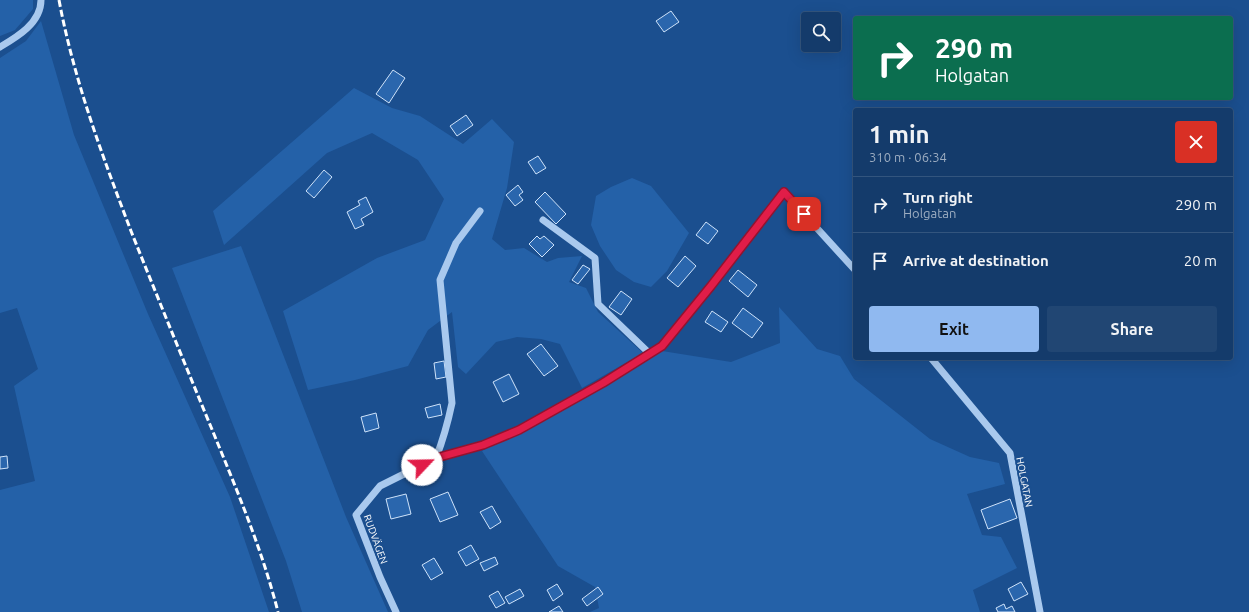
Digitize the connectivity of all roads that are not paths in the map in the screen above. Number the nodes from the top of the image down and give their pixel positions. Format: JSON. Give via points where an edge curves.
{"nodes":[{"id":1,"x":41,"y":0,"type":"edge"},
{"id":2,"x":0,"y":47,"type":"edge"},
{"id":3,"x":480,"y":211,"type":"dead end"},
{"id":4,"x":544,"y":220,"type":"dead end"},
{"id":5,"x":853,"y":268,"type":"edge"},
{"id":6,"x":650,"y":354,"type":"junction"},
{"id":7,"x":933,"y":360,"type":"edge"},
{"id":8,"x":436,"y":458,"type":"junction"},
{"id":9,"x":396,"y":612,"type":"edge"},
{"id":10,"x":1040,"y":612,"type":"edge"}],
"edges":[{"from":1,"to":2,"type":"street","via":[[35,19],[23,33]]},
{"from":3,"to":8,"type":"street","via":[[456,243],[440,280],[452,403]]},
{"from":4,"to":6,"type":"street","via":[[595,258],[598,304]]},
{"from":5,"to":6,"type":"street","name":"RUDVÄGEN","via":[[784,192],[662,346]]},
{"from":6,"to":8,"type":"street","name":"RUDVÄGEN","via":[[519,430],[483,445]]},
{"from":7,"to":10,"type":"street","name":"HOLGATAN","via":[[1010,453]]},
{"from":8,"to":9,"type":"street","name":"RUDVÄGEN","via":[[380,486],[356,515]]}]}
